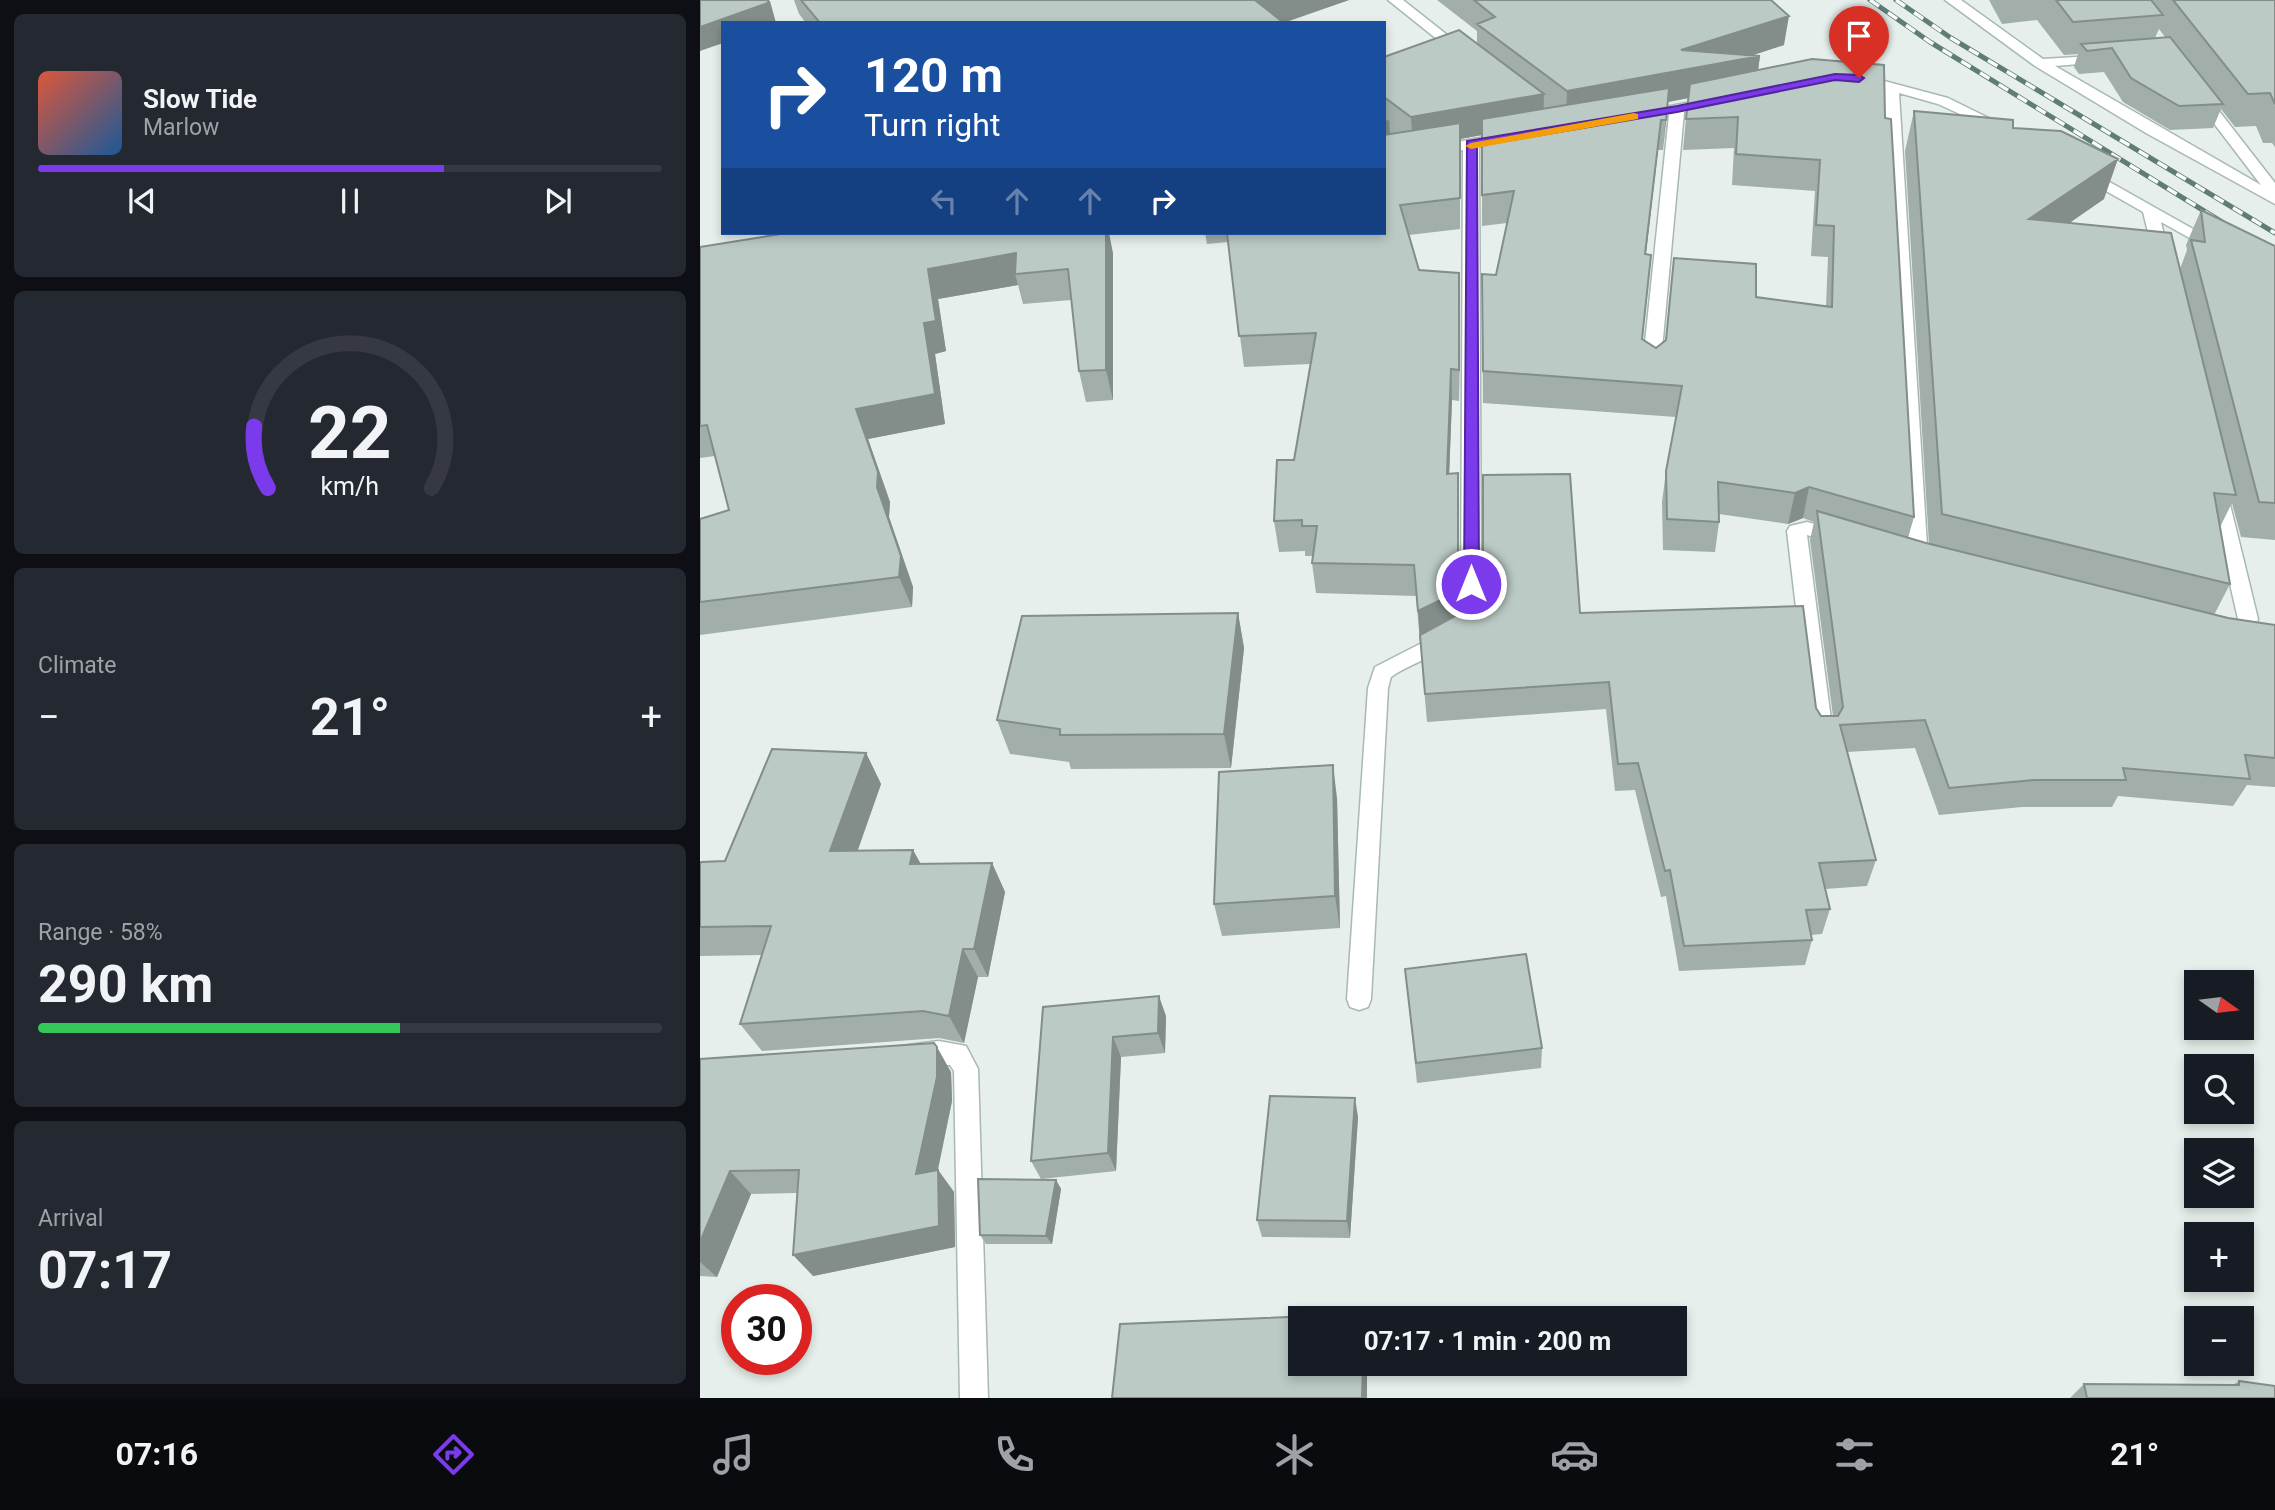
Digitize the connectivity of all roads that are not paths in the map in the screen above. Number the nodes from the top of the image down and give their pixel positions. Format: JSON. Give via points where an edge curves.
{"nodes":[{"id":1,"x":1395,"y":0,"type":"edge"},
{"id":2,"x":1952,"y":0,"type":"edge"},
{"id":3,"x":2116,"y":57,"type":"edge"},
{"id":4,"x":2040,"y":63,"type":"junction"},
{"id":5,"x":1478,"y":64,"type":"edge"},
{"id":6,"x":1847,"y":78,"type":"edge"},
{"id":7,"x":2192,"y":85,"type":"edge"},
{"id":8,"x":1891,"y":87,"type":"junction"},
{"id":9,"x":1730,"y":98,"type":"edge"},
{"id":10,"x":1677,"y":109,"type":"junction"},
{"id":11,"x":1626,"y":118,"type":"edge"},
{"id":12,"x":1523,"y":135,"type":"edge"},
{"id":13,"x":2017,"y":136,"type":"edge"},
{"id":14,"x":1393,"y":140,"type":"edge"},
{"id":15,"x":1471,"y":144,"type":"junction"},
{"id":16,"x":1409,"y":155,"type":"junction"},
{"id":17,"x":1386,"y":159,"type":"edge"},
{"id":18,"x":2065,"y":162,"type":"edge"},
{"id":19,"x":2275,"y":193,"type":"edge"},
{"id":20,"x":2275,"y":199,"type":"edge"},
{"id":21,"x":2150,"y":209,"type":"junction"},
{"id":22,"x":2229,"y":254,"type":"edge"},
{"id":23,"x":2165,"y":275,"type":"edge"},
{"id":24,"x":1651,"y":371,"type":"edge"},
{"id":25,"x":2213,"y":473,"type":"edge"},
{"id":26,"x":1851,"y":541,"type":"edge"},
{"id":27,"x":1891,"y":554,"type":"edge"},
{"id":28,"x":2211,"y":634,"type":"edge"},
{"id":29,"x":1822,"y":735,"type":"edge"},
{"id":30,"x":1359,"y":999,"type":"dead end"},
{"id":31,"x":886,"y":1056,"type":"edge"},
{"id":32,"x":974,"y":1398,"type":"edge"}],
"edges":[{"from":1,"to":5,"type":"street"},
{"from":2,"to":4,"type":"street"},
{"from":3,"to":4,"type":"street"},
{"from":4,"to":20,"type":"street"},
{"from":6,"to":8,"type":"street"},
{"from":7,"to":19,"type":"street"},
{"from":8,"to":13,"type":"street","via":[[1943,101]]},
{"from":8,"to":27,"type":"street","via":[[1925,564]]},
{"from":9,"to":10,"type":"street"},
{"from":10,"to":11,"type":"street"},
{"from":10,"to":24,"type":"street"},
{"from":12,"to":15,"type":"street"},
{"from":14,"to":16,"type":"street"},
{"from":15,"to":16,"type":"street"},
{"from":15,"to":30,"type":"street","via":[[1471,612],[1458,633],[1382,673]]},
{"from":16,"to":17,"type":"street"},
{"from":18,"to":21,"type":"street"},
{"from":21,"to":22,"type":"street"},
{"from":21,"to":23,"type":"street"},
{"from":25,"to":28,"type":"street","via":[[2248,619],[2245,633],[2224,638]]},
{"from":26,"to":29,"type":"street","via":[[1811,529],[1797,531]]},
{"from":31,"to":32,"type":"street","via":[[957,1054],[966,1069]]}]}
